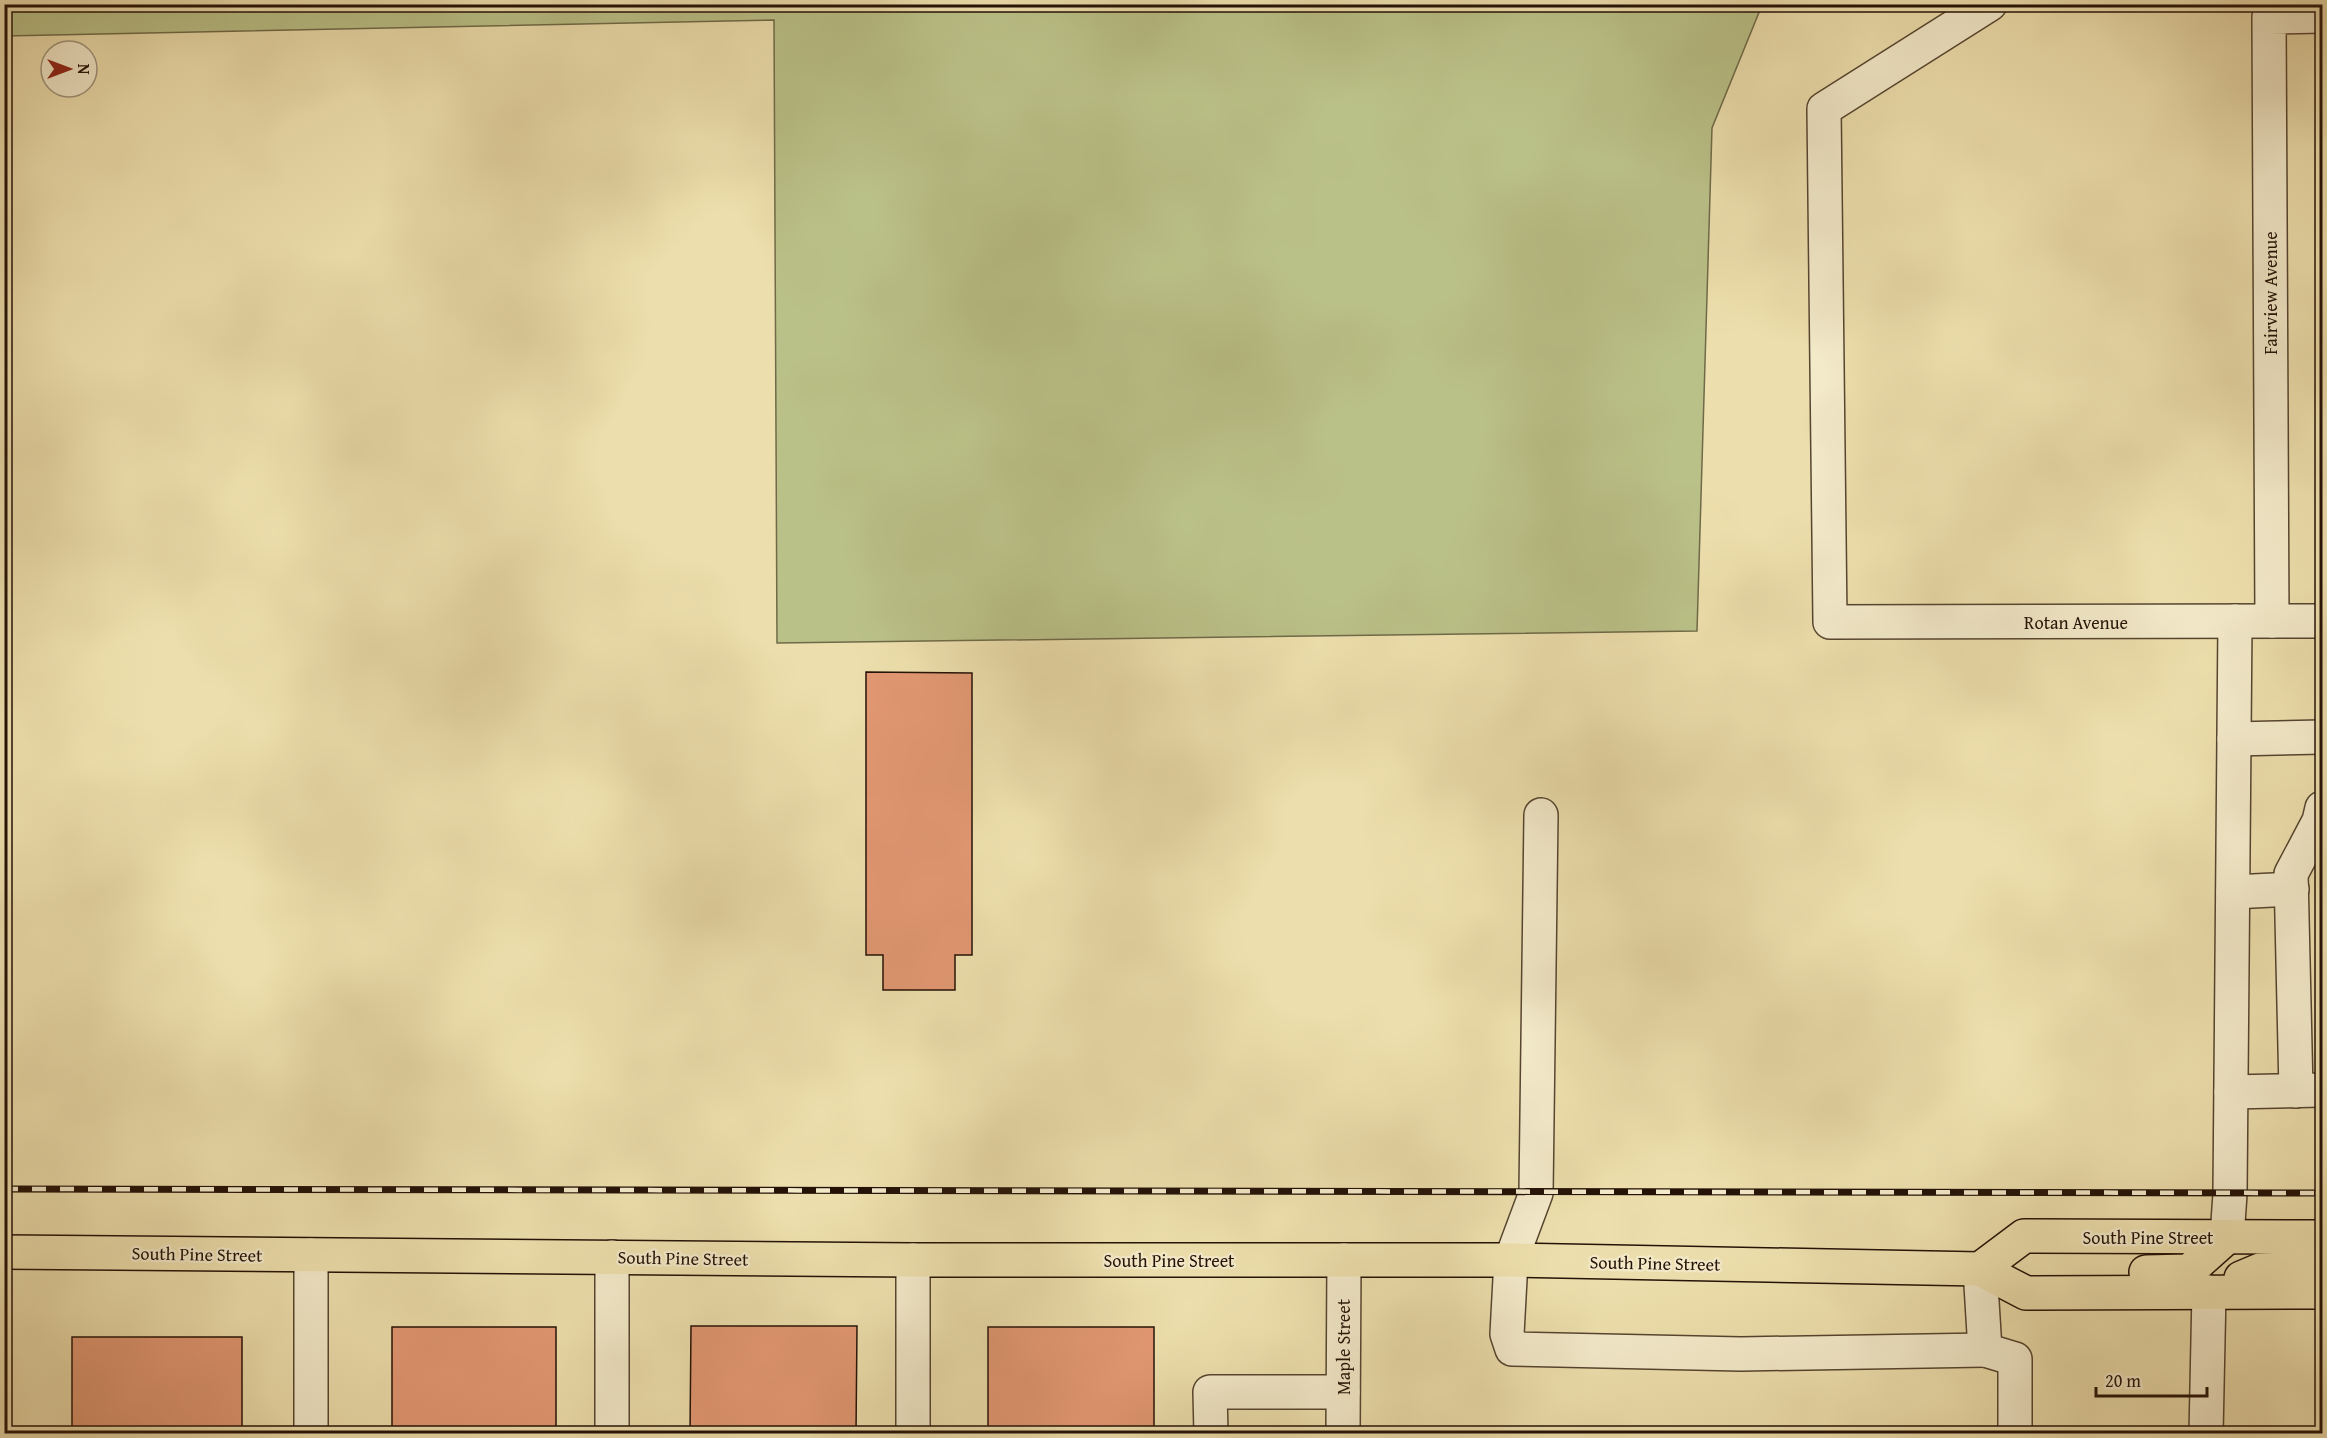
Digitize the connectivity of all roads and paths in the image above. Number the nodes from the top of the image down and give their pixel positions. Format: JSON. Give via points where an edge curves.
{"nodes":[{"id":1,"x":1990,"y":4,"type":"edge"},
{"id":2,"x":2322,"y":16,"type":"edge"},
{"id":3,"x":2235,"y":621,"type":"junction"},
{"id":4,"x":2272,"y":621,"type":"junction"},
{"id":5,"x":2322,"y":621,"type":"edge"},
{"id":6,"x":2322,"y":738,"type":"edge"},
{"id":7,"x":2234,"y":739,"type":"junction"},
{"id":8,"x":2322,"y":808,"type":"edge"},
{"id":9,"x":1540,"y":815,"type":"dead end"},
{"id":10,"x":2292,"y":889,"type":"junction"},
{"id":11,"x":2233,"y":892,"type":"junction"},
{"id":12,"x":2309,"y":1091,"type":"edge"},
{"id":13,"x":2231,"y":1092,"type":"junction"},
{"id":14,"x":2227,"y":1238,"type":"junction"},
{"id":15,"x":2322,"y":1238,"type":"edge"},
{"id":16,"x":4,"y":1252,"type":"edge"},
{"id":17,"x":311,"y":1255,"type":"junction"},
{"id":18,"x":612,"y":1257,"type":"junction"},
{"id":19,"x":913,"y":1260,"type":"junction"},
{"id":20,"x":1344,"y":1260,"type":"junction"},
{"id":21,"x":1511,"y":1260,"type":"junction"},
{"id":22,"x":2322,"y":1268,"type":"edge"},
{"id":23,"x":1987,"y":1272,"type":"junction"},
{"id":24,"x":2209,"y":1292,"type":"junction"},
{"id":25,"x":2322,"y":1292,"type":"edge"},
{"id":26,"x":1985,"y":1350,"type":"junction"},
{"id":27,"x":1343,"y":1392,"type":"junction"},
{"id":28,"x":311,"y":1434,"type":"edge"},
{"id":29,"x":612,"y":1434,"type":"edge"},
{"id":30,"x":913,"y":1434,"type":"edge"},
{"id":31,"x":1211,"y":1434,"type":"edge"},
{"id":32,"x":1343,"y":1434,"type":"edge"},
{"id":33,"x":2015,"y":1434,"type":"edge"},
{"id":34,"x":2206,"y":1434,"type":"edge"}],
"edges":[{"from":1,"to":3,"type":"street","name":"Rotan Avenue","via":[[1824,109],[1830,622]]},
{"from":2,"to":4,"type":"street","name":"Fairview Avenue","via":[[2269,17]]},
{"from":3,"to":4,"type":"street","name":"Rotan Avenue"},
{"from":3,"to":7,"type":"street"},
{"from":4,"to":5,"type":"street","name":"Rotan Avenue"},
{"from":6,"to":7,"type":"street"},
{"from":7,"to":11,"type":"street"},
{"from":8,"to":10,"type":"street","via":[[2291,874]]},
{"from":9,"to":21,"type":"street","via":[[1536,1193]]},
{"from":10,"to":11,"type":"street"},
{"from":10,"to":12,"type":"street"},
{"from":11,"to":13,"type":"street"},
{"from":12,"to":13,"type":"street"},
{"from":13,"to":14,"type":"street"},
{"from":14,"to":15,"type":"main road","name":"South Pine Street"},
{"from":14,"to":23,"type":"main road","name":"South Pine Street","via":[[2024,1236]]},
{"from":16,"to":17,"type":"main road","name":"South Pine Street"},
{"from":17,"to":18,"type":"main road","name":"South Pine Street"},
{"from":17,"to":28,"type":"street"},
{"from":18,"to":19,"type":"main road","name":"South Pine Street"},
{"from":18,"to":29,"type":"street"},
{"from":19,"to":20,"type":"main road","name":"South Pine Street"},
{"from":19,"to":30,"type":"street"},
{"from":20,"to":21,"type":"main road","name":"South Pine Street"},
{"from":20,"to":27,"type":"street","name":"Maple Street"},
{"from":21,"to":23,"type":"main road","name":"South Pine Street"},
{"from":21,"to":26,"type":"street","via":[[1507,1334],[1512,1349],[1741,1354]]},
{"from":22,"to":24,"type":"main road","via":[[2260,1270]]},
{"from":23,"to":24,"type":"main road","via":[[2026,1293]]},
{"from":23,"to":26,"type":"street"},
{"from":24,"to":25,"type":"main road"},
{"from":24,"to":34,"type":"street"},
{"from":26,"to":33,"type":"street","via":[[2015,1359]]},
{"from":27,"to":31,"type":"street","via":[[1210,1392]]},
{"from":27,"to":32,"type":"street","name":"Maple Street"}]}
